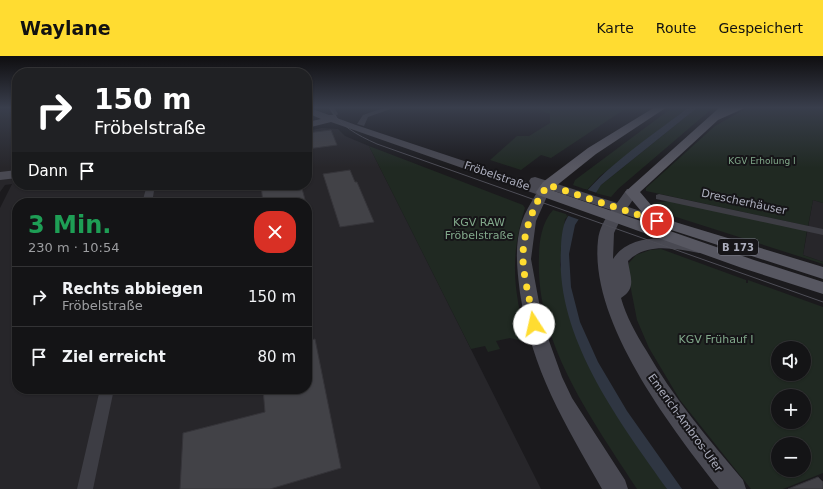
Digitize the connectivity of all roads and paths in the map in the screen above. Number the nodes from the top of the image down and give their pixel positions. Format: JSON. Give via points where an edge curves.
{"nodes":[{"id":1,"x":368,"y":127,"type":"edge"},
{"id":2,"x":382,"y":127,"type":"edge"},
{"id":3,"x":629,"y":127,"type":"edge"},
{"id":4,"x":705,"y":127,"type":"edge"},
{"id":5,"x":12,"y":175,"type":"edge"},
{"id":6,"x":0,"y":176,"type":"edge"},
{"id":7,"x":546,"y":189,"type":"junction"},
{"id":8,"x":632,"y":192,"type":"junction"},
{"id":9,"x":659,"y":197,"type":"dead end"},
{"id":10,"x":611,"y":211,"type":"junction"},
{"id":11,"x":670,"y":225,"type":"junction"},
{"id":12,"x":823,"y":232,"type":"edge"},
{"id":13,"x":702,"y":248,"type":"junction"},
{"id":14,"x":823,"y":274,"type":"edge"},
{"id":15,"x":823,"y":288,"type":"edge"},
{"id":16,"x":613,"y":295,"type":"junction"},
{"id":17,"x":106,"y":394,"type":"edge"},
{"id":18,"x":85,"y":489,"type":"edge"},
{"id":19,"x":616,"y":489,"type":"edge"},
{"id":20,"x":734,"y":489,"type":"edge"}],
"edges":[{"from":1,"to":7,"type":"main road","name":"Fröbelstraße"},
{"from":2,"to":7,"type":"main road","name":"Fröbelstraße"},
{"from":3,"to":7,"type":"main road","via":[[592,151]]},
{"from":4,"to":8,"type":"main road","name":"Emerich-Ambros-Ufer"},
{"from":5,"to":6,"type":"main road"},
{"from":7,"to":10,"type":"main road","name":"Fröbelstraße","number":"B 173"},
{"from":7,"to":19,"type":"main road","via":[[529,221],[523,259],[534,324],[552,377],[565,405]]},
{"from":8,"to":10,"type":"main road","name":"Emerich-Ambros-Ufer"},
{"from":8,"to":11,"type":"main road","number":"B 173","via":[[646,208]]},
{"from":9,"to":12,"type":"street","name":"Drescherhäuser"},
{"from":10,"to":11,"type":"main road","name":"Fröbelstraße"},
{"from":10,"to":13,"type":"main road","name":"Fröbelstraße","number":"B 173"},
{"from":10,"to":16,"type":"main road","name":"Emerich-Ambros-Ufer","via":[[605,253],[606,272]]},
{"from":11,"to":14,"type":"main road","name":"Fröbelstraße","number":"B 173"},
{"from":13,"to":15,"type":"main road","name":"Fröbelstraße","number":"B 173"},
{"from":13,"to":16,"type":"main road","via":[[659,244],[630,250],[620,260],[623,289]]},
{"from":16,"to":20,"type":"main road","name":"Emerich-Ambros-Ufer","via":[[639,357],[658,389]]},
{"from":17,"to":18,"type":"street"}]}
